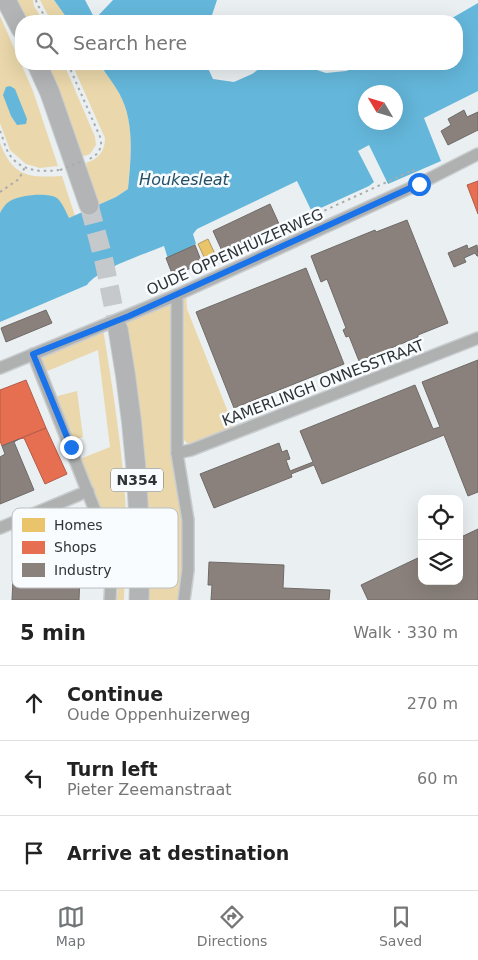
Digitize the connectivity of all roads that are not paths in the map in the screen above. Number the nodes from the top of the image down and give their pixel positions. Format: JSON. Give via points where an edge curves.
{"nodes":[{"id":1,"x":6,"y":0,"type":"edge"},
{"id":2,"x":15,"y":17,"type":"edge"},
{"id":3,"x":40,"y":70,"type":"edge"},
{"id":4,"x":478,"y":154,"type":"edge"},
{"id":5,"x":89,"y":205,"type":"tunnel mouth"},
{"id":6,"x":177,"y":295,"type":"junction"},
{"id":7,"x":118,"y":330,"type":"tunnel mouth"},
{"id":8,"x":478,"y":338,"type":"edge"},
{"id":9,"x":33,"y":354,"type":"junction"},
{"id":10,"x":0,"y":368,"type":"edge"},
{"id":11,"x":177,"y":453,"type":"junction"},
{"id":12,"x":88,"y":492,"type":"junction"},
{"id":13,"x":49,"y":508,"type":"edge"},
{"id":14,"x":94,"y":508,"type":"edge"},
{"id":15,"x":138,"y":508,"type":"edge"},
{"id":16,"x":12,"y":523,"type":"edge"},
{"id":17,"x":0,"y":528,"type":"edge"},
{"id":18,"x":184,"y":600,"type":"edge"}],
"edges":[{"from":1,"to":2,"type":"main road"},
{"from":3,"to":5,"type":"main road"},
{"from":4,"to":6,"type":"street","name":"OUDE OPPENHUIZERWEG"},
{"from":6,"to":9,"type":"street","name":"OUDE OPPENHUIZERWEG"},
{"from":6,"to":11,"type":"street"},
{"from":7,"to":15,"type":"main road","number":"N354","via":[[130,406]]},
{"from":8,"to":11,"type":"street","name":"KAMERLINGH ONNESSTRAAT"},
{"from":9,"to":10,"type":"street","name":"OUDE OPPENHUIZERWEG"},
{"from":9,"to":12,"type":"street"},
{"from":11,"to":18,"type":"street","via":[[188,520]]},
{"from":12,"to":13,"type":"street"},
{"from":12,"to":14,"type":"street"},
{"from":16,"to":17,"type":"street"}]}
